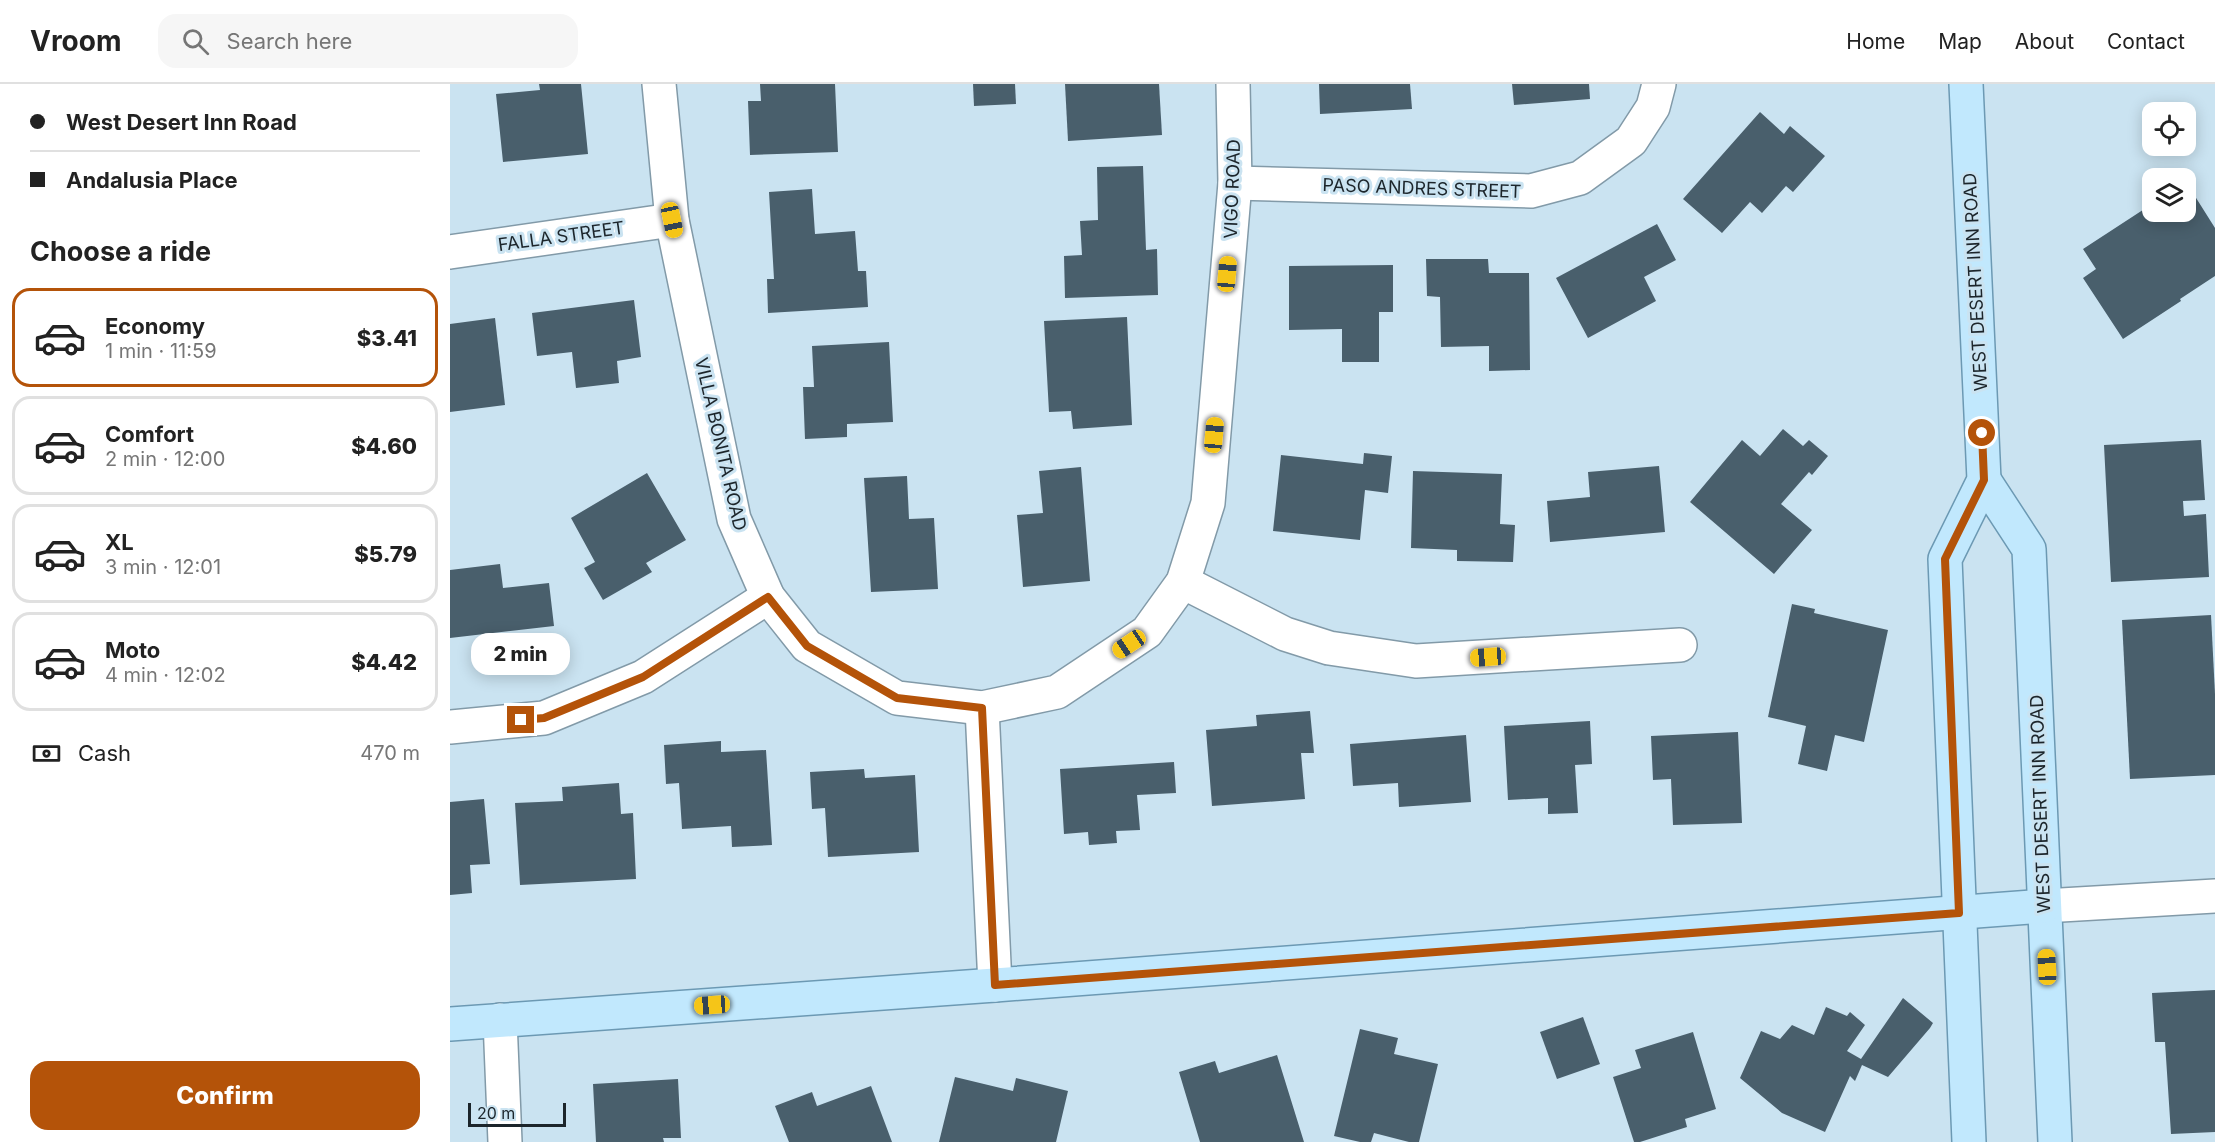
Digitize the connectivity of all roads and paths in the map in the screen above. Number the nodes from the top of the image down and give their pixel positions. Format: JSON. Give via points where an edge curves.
{"nodes":[{"id":1,"x":659,"y":84,"type":"edge"},
{"id":2,"x":1233,"y":84,"type":"edge"},
{"id":3,"x":1659,"y":84,"type":"edge"},
{"id":4,"x":1966,"y":84,"type":"edge"},
{"id":5,"x":1235,"y":183,"type":"junction"},
{"id":6,"x":672,"y":220,"type":"junction"},
{"id":7,"x":450,"y":252,"type":"edge"},
{"id":8,"x":1984,"y":480,"type":"junction"},
{"id":9,"x":1184,"y":582,"type":"junction"},
{"id":10,"x":768,"y":597,"type":"junction"},
{"id":11,"x":1680,"y":645,"type":"dead end"},
{"id":12,"x":982,"y":708,"type":"junction"},
{"id":13,"x":450,"y":727,"type":"edge"},
{"id":14,"x":2215,"y":896,"type":"edge"},
{"id":15,"x":2044,"y":906,"type":"junction"},
{"id":16,"x":1959,"y":913,"type":"junction"},
{"id":17,"x":995,"y":985,"type":"junction"},
{"id":18,"x":500,"y":1020,"type":"junction"},
{"id":19,"x":450,"y":1023,"type":"edge"},
{"id":20,"x":505,"y":1142,"type":"edge"},
{"id":21,"x":1969,"y":1142,"type":"edge"},
{"id":22,"x":2055,"y":1142,"type":"edge"}],
"edges":[{"from":1,"to":6,"type":"street","name":"VILLA BONITA ROAD"},
{"from":2,"to":5,"type":"street","name":"VIGO ROAD"},
{"from":3,"to":5,"type":"street","name":"PASO ANDRES STREET","via":[[1653,107],[1631,141],[1580,178],[1531,191]]},
{"from":4,"to":8,"type":"main road","name":"WEST DESERT INN ROAD"},
{"from":5,"to":9,"type":"street","name":"VIGO ROAD","via":[[1208,503]]},
{"from":6,"to":7,"type":"street","name":"FALLA STREET"},
{"from":6,"to":10,"type":"street","name":"VILLA BONITA ROAD","via":[[734,519]]},
{"from":8,"to":15,"type":"main road","name":"WEST DESERT INN ROAD","via":[[2029,549]]},
{"from":8,"to":16,"type":"main road","name":"WEST DESERT INN ROAD","via":[[1945,559]]},
{"from":9,"to":11,"type":"street","via":[[1285,634],[1329,648],[1416,662]]},
{"from":9,"to":12,"type":"street","name":"VIGO ROAD","via":[[1147,632],[1057,692]]},
{"from":10,"to":12,"type":"street","name":"VILLA BONITA ROAD","via":[[807,646],[897,698]]},
{"from":10,"to":13,"type":"street","via":[[643,677],[544,718]]},
{"from":12,"to":17,"type":"street"},
{"from":14,"to":15,"type":"street"},
{"from":15,"to":16,"type":"main road"},
{"from":15,"to":22,"type":"main road","name":"WEST DESERT INN ROAD"},
{"from":16,"to":17,"type":"main road"},
{"from":16,"to":21,"type":"main road","name":"WEST DESERT INN ROAD"},
{"from":17,"to":18,"type":"main road"},
{"from":18,"to":19,"type":"main road"},
{"from":18,"to":20,"type":"street"}]}
